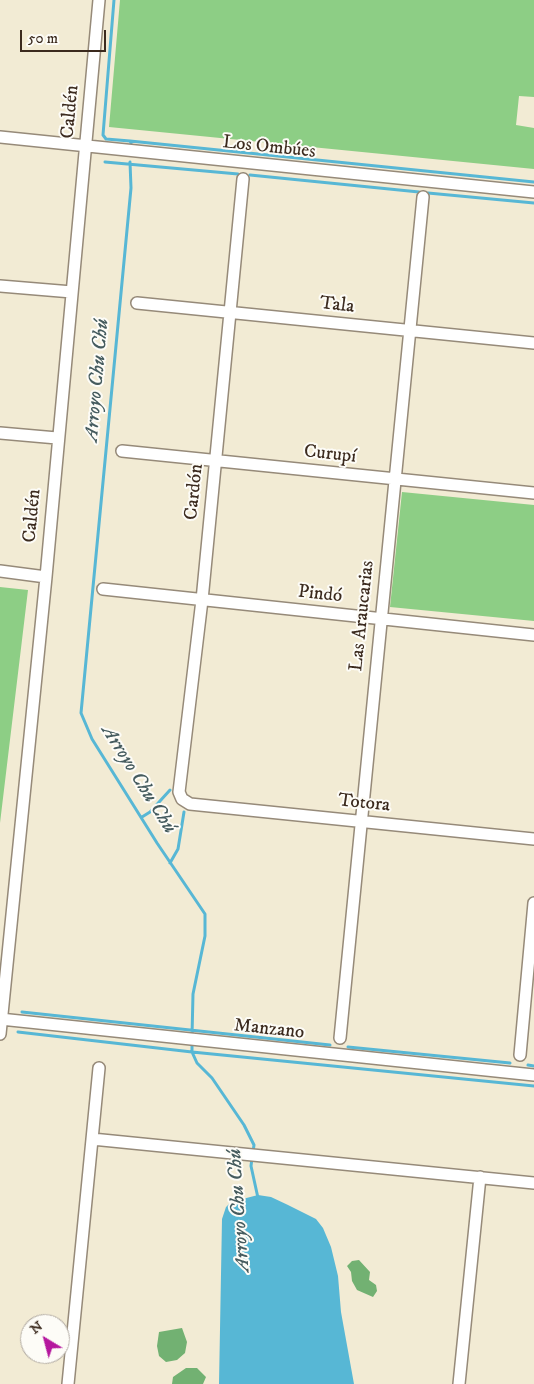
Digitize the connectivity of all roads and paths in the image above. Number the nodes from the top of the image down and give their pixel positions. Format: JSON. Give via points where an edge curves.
{"nodes":[{"id":1,"x":99,"y":0,"type":"edge"},
{"id":2,"x":0,"y":136,"type":"edge"},
{"id":3,"x":86,"y":145,"type":"junction"},
{"id":4,"x":243,"y":179,"type":"dead end"},
{"id":5,"x":534,"y":192,"type":"edge"},
{"id":6,"x":423,"y":198,"type":"dead end"},
{"id":7,"x":0,"y":286,"type":"edge"},
{"id":8,"x":72,"y":292,"type":"junction"},
{"id":9,"x":137,"y":303,"type":"dead end"},
{"id":10,"x":230,"y":313,"type":"junction"},
{"id":11,"x":409,"y":330,"type":"junction"},
{"id":12,"x":534,"y":343,"type":"edge"},
{"id":13,"x":0,"y":432,"type":"edge"},
{"id":14,"x":57,"y":438,"type":"junction"},
{"id":15,"x":122,"y":452,"type":"dead end"},
{"id":16,"x":216,"y":461,"type":"junction"},
{"id":17,"x":395,"y":479,"type":"junction"},
{"id":18,"x":534,"y":493,"type":"edge"},
{"id":19,"x":0,"y":572,"type":"edge"},
{"id":20,"x":46,"y":577,"type":"junction"},
{"id":21,"x":103,"y":589,"type":"dead end"},
{"id":22,"x":202,"y":600,"type":"junction"},
{"id":23,"x":380,"y":618,"type":"junction"},
{"id":24,"x":534,"y":635,"type":"edge"},
{"id":25,"x":190,"y":804,"type":"joint"},
{"id":26,"x":362,"y":821,"type":"junction"},
{"id":27,"x":534,"y":839,"type":"edge"},
{"id":28,"x":534,"y":903,"type":"edge"},
{"id":29,"x":1,"y":1019,"type":"edge"},
{"id":30,"x":0,"y":1034,"type":"edge"},
{"id":31,"x":340,"y":1038,"type":"dead end"},
{"id":32,"x":520,"y":1055,"type":"dead end"},
{"id":33,"x":99,"y":1068,"type":"dead end"},
{"id":34,"x":534,"y":1075,"type":"edge"},
{"id":35,"x":92,"y":1139,"type":"junction"},
{"id":36,"x":480,"y":1177,"type":"junction"},
{"id":37,"x":534,"y":1183,"type":"edge"},
{"id":38,"x":68,"y":1384,"type":"edge"},
{"id":39,"x":459,"y":1384,"type":"edge"}],
"edges":[{"from":1,"to":3,"type":"street","name":"Caldén"},
{"from":2,"to":3,"type":"street","name":"Los Ombúes"},
{"from":3,"to":5,"type":"street","name":"Los Ombúes"},
{"from":3,"to":8,"type":"street","name":"Caldén"},
{"from":4,"to":10,"type":"street","name":"Cardón"},
{"from":6,"to":11,"type":"street","name":"Las Araucarias"},
{"from":7,"to":8,"type":"street"},
{"from":8,"to":14,"type":"street","name":"Caldén"},
{"from":9,"to":10,"type":"street","name":"Tala"},
{"from":10,"to":11,"type":"street","name":"Tala"},
{"from":10,"to":16,"type":"street","name":"Cardón"},
{"from":11,"to":12,"type":"street","name":"Tala"},
{"from":11,"to":17,"type":"street","name":"Las Araucarias"},
{"from":13,"to":14,"type":"street"},
{"from":14,"to":20,"type":"street","name":"Caldén"},
{"from":15,"to":16,"type":"street","name":"Curupí"},
{"from":16,"to":17,"type":"street","name":"Curupí"},
{"from":16,"to":22,"type":"street","name":"Cardón"},
{"from":17,"to":18,"type":"street","name":"Curupí"},
{"from":17,"to":23,"type":"street","name":"Las Araucarias"},
{"from":19,"to":20,"type":"street"},
{"from":20,"to":29,"type":"street","name":"Caldén"},
{"from":21,"to":22,"type":"street","name":"Pindó"},
{"from":22,"to":23,"type":"street","name":"Pindó"},
{"from":22,"to":25,"type":"street","name":"Cardón","via":[[179,792],[182,799]]},
{"from":23,"to":24,"type":"street","name":"Pindó"},
{"from":23,"to":26,"type":"street","name":"Las Araucarias"},
{"from":25,"to":26,"type":"street","name":"Totora"},
{"from":26,"to":27,"type":"street","name":"Totora"},
{"from":26,"to":31,"type":"street","name":"Las Araucarias"},
{"from":28,"to":32,"type":"street"},
{"from":29,"to":30,"type":"street","name":"Caldén"},
{"from":29,"to":34,"type":"street","name":"Manzano"},
{"from":33,"to":35,"type":"street"},
{"from":35,"to":36,"type":"street"},
{"from":35,"to":38,"type":"street"},
{"from":36,"to":37,"type":"street"},
{"from":36,"to":39,"type":"street"}]}
